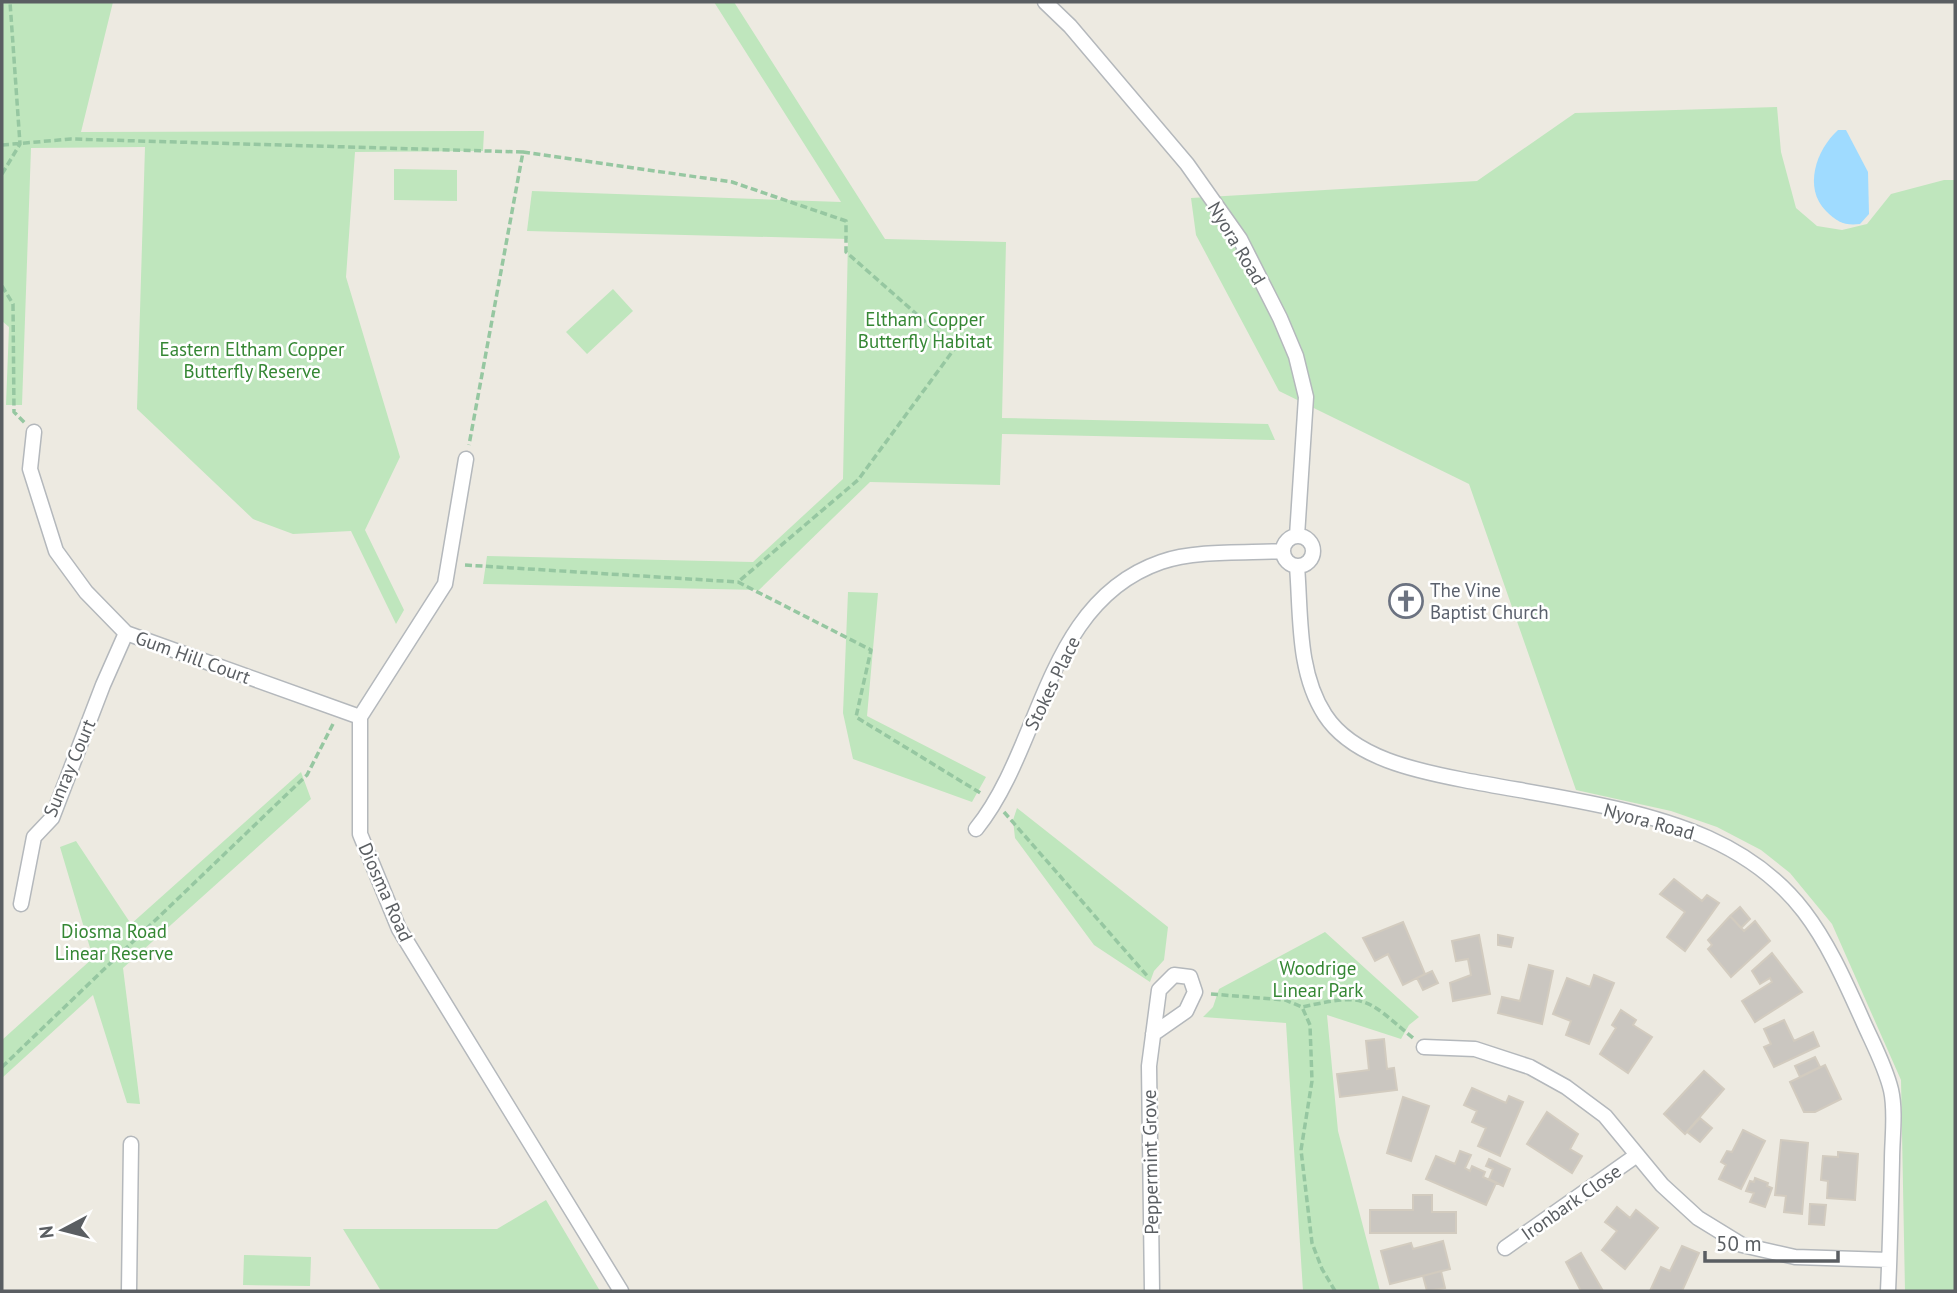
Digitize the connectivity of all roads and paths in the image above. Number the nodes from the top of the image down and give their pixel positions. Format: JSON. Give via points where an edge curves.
{"nodes":[{"id":1,"x":10,"y":2,"type":"edge"},
{"id":2,"x":1045,"y":2,"type":"edge"},
{"id":3,"x":20,"y":144,"type":"junction"},
{"id":4,"x":2,"y":145,"type":"edge"},
{"id":5,"x":523,"y":152,"type":"junction"},
{"id":6,"x":2,"y":174,"type":"edge"},
{"id":7,"x":2,"y":286,"type":"edge"},
{"id":8,"x":34,"y":432,"type":"joint"},
{"id":9,"x":466,"y":459,"type":"joint"},
{"id":10,"x":1297,"y":536,"type":"junction"},
{"id":11,"x":1283,"y":551,"type":"junction"},
{"id":12,"x":448,"y":564,"type":"junction"},
{"id":13,"x":1297,"y":566,"type":"junction"},
{"id":14,"x":738,"y":582,"type":"junction"},
{"id":15,"x":126,"y":633,"type":"junction"},
{"id":16,"x":360,"y":717,"type":"junction"},
{"id":17,"x":997,"y":803,"type":"junction"},
{"id":18,"x":976,"y":829,"type":"dead end"},
{"id":19,"x":21,"y":904,"type":"dead end"},
{"id":20,"x":1159,"y":990,"type":"junction"},
{"id":21,"x":1195,"y":992,"type":"junction"},
{"id":22,"x":1302,"y":1007,"type":"junction"},
{"id":23,"x":1153,"y":1034,"type":"junction"},
{"id":24,"x":1424,"y":1048,"type":"joint"},
{"id":25,"x":2,"y":1067,"type":"edge"},
{"id":26,"x":131,"y":1144,"type":"dead end"},
{"id":27,"x":1637,"y":1155,"type":"junction"},
{"id":28,"x":1506,"y":1248,"type":"dead end"},
{"id":29,"x":1889,"y":1260,"type":"junction"},
{"id":30,"x":129,"y":1291,"type":"edge"},
{"id":31,"x":621,"y":1291,"type":"edge"},
{"id":32,"x":1152,"y":1291,"type":"edge"},
{"id":33,"x":1335,"y":1291,"type":"edge"},
{"id":34,"x":1888,"y":1291,"type":"edge"}],
"edges":[{"from":1,"to":3,"type":"path"},
{"from":2,"to":10,"type":"street","name":"Nyora Road","via":[[1187,164],[1240,239],[1280,318],[1306,397]]},
{"from":3,"to":4,"type":"path"},
{"from":3,"to":5,"type":"path","via":[[84,140]]},
{"from":3,"to":6,"type":"path"},
{"from":5,"to":9,"type":"path"},
{"from":5,"to":14,"type":"path","via":[[732,182],[846,221],[846,252],[955,348],[858,480]]},
{"from":7,"to":8,"type":"path","via":[[13,304],[14,412]]},
{"from":8,"to":15,"type":"street","name":"Gum Hill Court","via":[[30,469],[56,551],[86,592]]},
{"from":9,"to":12,"type":"street"},
{"from":10,"to":11,"type":"street","via":[[1287,541]]},
{"from":10,"to":13,"type":"street","via":[[1310,543],[1313,552],[1306,564]]},
{"from":11,"to":13,"type":"street","via":[[1288,563]]},
{"from":11,"to":17,"type":"street","name":"Stokes Place","via":[[1161,562],[1095,604],[1062,652]]},
{"from":12,"to":14,"type":"path"},
{"from":12,"to":16,"type":"street","via":[[445,584]]},
{"from":13,"to":29,"type":"street","name":"Nyora Road","via":[[1304,654],[1313,694],[1343,735],[1364,749],[1424,772],[1661,821],[1707,837],[1751,860],[1804,909],[1837,964],[1891,1090]]},
{"from":14,"to":17,"type":"path","via":[[871,650],[856,718]]},
{"from":15,"to":16,"type":"street","name":"Gum Hill Court"},
{"from":15,"to":19,"type":"street","name":"Sunray Court","via":[[52,818],[34,836]]},
{"from":16,"to":25,"type":"path","via":[[332,723],[307,775]]},
{"from":16,"to":31,"type":"street","name":"Diosma Road","via":[[360,834],[399,929]]},
{"from":17,"to":18,"type":"street","name":"Stokes Place"},
{"from":17,"to":20,"type":"path"},
{"from":20,"to":21,"type":"street","via":[[1174,975],[1190,977]]},
{"from":20,"to":23,"type":"street","name":"Peppermint Grove"},
{"from":21,"to":22,"type":"path","via":[[1285,1000]]},
{"from":21,"to":23,"type":"street","via":[[1185,1011]]},
{"from":22,"to":24,"type":"path","via":[[1363,999]]},
{"from":22,"to":33,"type":"path","via":[[1310,1025],[1312,1081],[1301,1150],[1312,1242]]},
{"from":23,"to":32,"type":"street","name":"Peppermint Grove","via":[[1149,1066]]},
{"from":24,"to":27,"type":"street","via":[[1475,1049],[1530,1067],[1605,1116]]},
{"from":26,"to":30,"type":"street"},
{"from":27,"to":28,"type":"street","name":"Ironbark Close"},
{"from":27,"to":29,"type":"street","via":[[1698,1218],[1742,1245],[1795,1257]]},
{"from":29,"to":34,"type":"street","name":"Nyora Road"}]}
